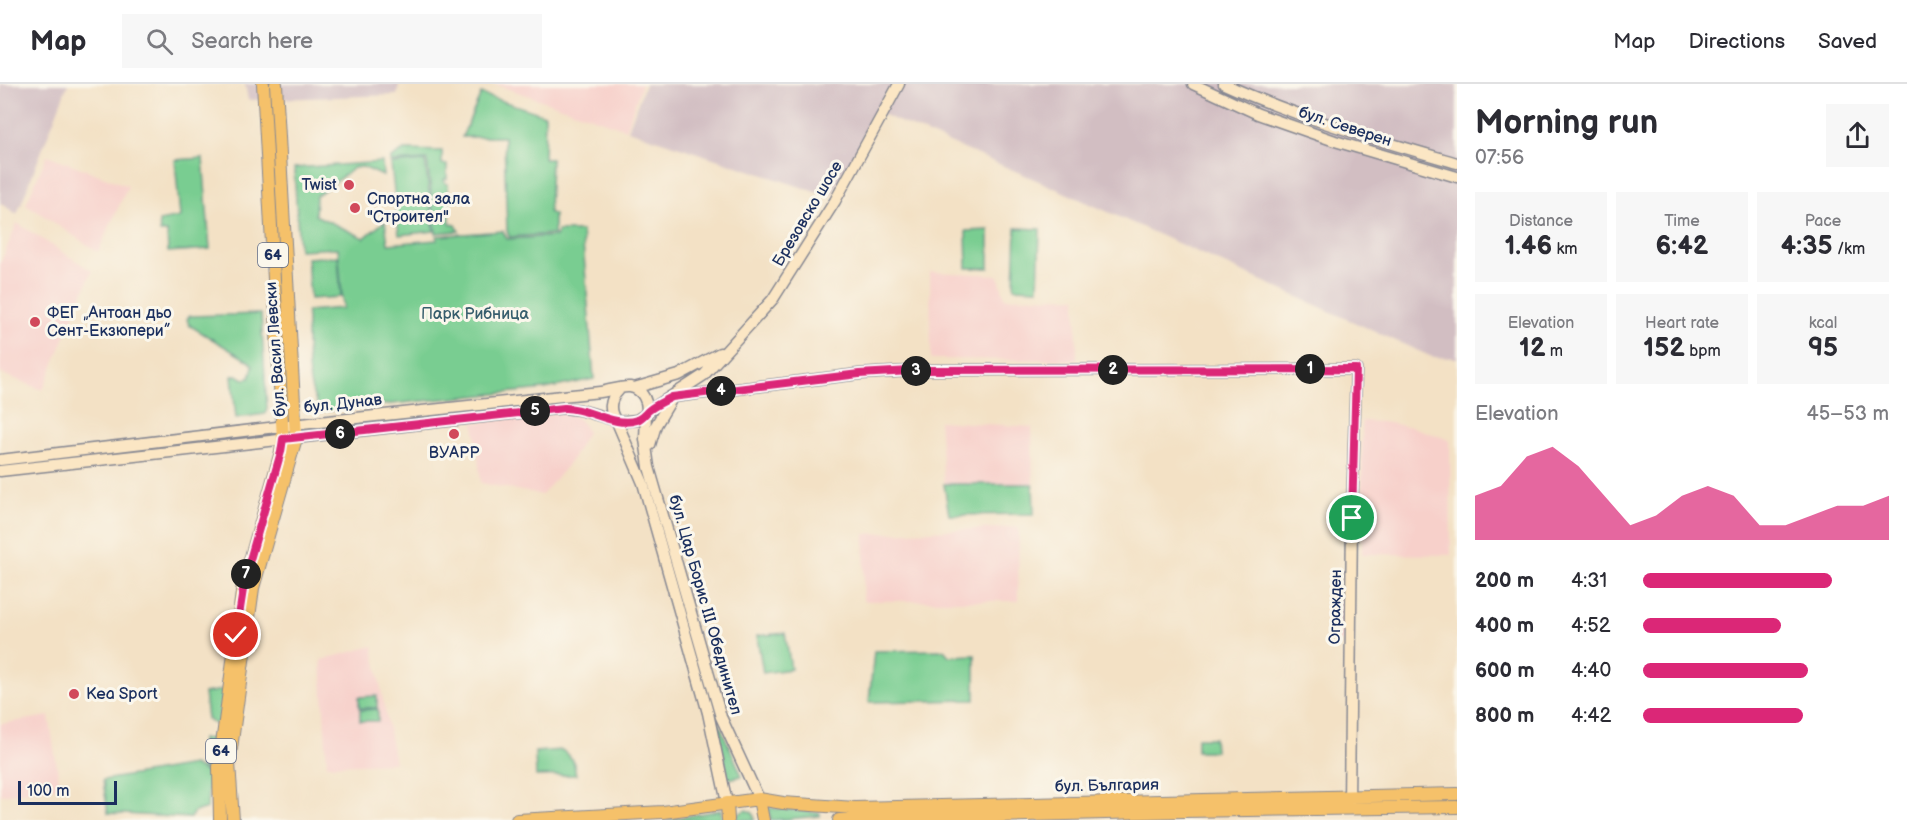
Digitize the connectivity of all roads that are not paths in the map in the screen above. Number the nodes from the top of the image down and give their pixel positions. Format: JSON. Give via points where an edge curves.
{"nodes":[{"id":1,"x":263,"y":84,"type":"edge"},
{"id":2,"x":276,"y":84,"type":"edge"},
{"id":3,"x":899,"y":84,"type":"edge"},
{"id":4,"x":1193,"y":84,"type":"edge"},
{"id":5,"x":1224,"y":84,"type":"edge"},
{"id":6,"x":1457,"y":163,"type":"edge"},
{"id":7,"x":1457,"y":177,"type":"edge"},
{"id":8,"x":728,"y":348,"type":"junction"},
{"id":9,"x":704,"y":375,"type":"junction"},
{"id":10,"x":634,"y":388,"type":"junction"},
{"id":11,"x":618,"y":390,"type":"junction"},
{"id":12,"x":715,"y":391,"type":"junction"},
{"id":13,"x":672,"y":397,"type":"junction"},
{"id":14,"x":647,"y":413,"type":"junction"},
{"id":15,"x":616,"y":421,"type":"junction"},
{"id":16,"x":297,"y":424,"type":"junction"},
{"id":17,"x":283,"y":426,"type":"junction"},
{"id":18,"x":296,"y":438,"type":"junction"},
{"id":19,"x":283,"y":439,"type":"junction"},
{"id":20,"x":0,"y":460,"type":"edge"},
{"id":21,"x":648,"y":461,"type":"junction"},
{"id":22,"x":0,"y":471,"type":"edge"},
{"id":23,"x":1457,"y":794,"type":"edge"},
{"id":24,"x":1349,"y":796,"type":"junction"},
{"id":25,"x":759,"y":799,"type":"junction"},
{"id":26,"x":727,"y":803,"type":"junction"},
{"id":27,"x":1457,"y":807,"type":"edge"},
{"id":28,"x":1349,"y":810,"type":"junction"},
{"id":29,"x":220,"y":820,"type":"edge"},
{"id":30,"x":232,"y":820,"type":"edge"},
{"id":31,"x":517,"y":820,"type":"edge"},
{"id":32,"x":728,"y":820,"type":"edge"},
{"id":33,"x":763,"y":820,"type":"edge"},
{"id":34,"x":839,"y":820,"type":"edge"}],
"edges":[{"from":1,"to":17,"type":"main road","name":"бул. Васил Левски","number":"64"},
{"from":2,"to":16,"type":"main road","name":"бул. Васил Левски","number":"64"},
{"from":3,"to":8,"type":"main road","name":"Брезовско шосе","via":[[796,264],[760,315]]},
{"from":4,"to":7,"type":"main road","name":"бул. Северен","via":[[1269,118]]},
{"from":5,"to":6,"type":"main road","name":"бул. Северен","via":[[1335,128]]},
{"from":8,"to":9,"type":"main road","name":"Брезовско шосе"},
{"from":8,"to":10,"type":"main road","name":"Брезовско шосе","via":[[679,375]]},
{"from":9,"to":12,"type":"main road"},
{"from":9,"to":13,"type":"main road","name":"Брезовско шосе"},
{"from":10,"to":11,"type":"main road"},
{"from":10,"to":14,"type":"main road","via":[[645,399]]},
{"from":11,"to":15,"type":"main road","via":[[610,408]]},
{"from":11,"to":16,"type":"main road","name":"бул. Дунав"},
{"from":12,"to":13,"type":"main road"},
{"from":12,"to":24,"type":"main road","name":"Огражден","via":[[928,370],[1356,369]]},
{"from":13,"to":14,"type":"main road","name":"Брезовско шосе"},
{"from":13,"to":21,"type":"main road","via":[[653,434]]},
{"from":14,"to":15,"type":"main road","via":[[637,420]]},
{"from":14,"to":21,"type":"main road","name":"бул. Цар Борис III Обединител"},
{"from":15,"to":18,"type":"main road","name":"бул. Дунав","via":[[564,408]]},
{"from":15,"to":26,"type":"main road","name":"бул. Цар Борис III Обединител","via":[[643,483],[708,713]]},
{"from":16,"to":17,"type":"main road","name":"бул. Дунав"},
{"from":16,"to":18,"type":"main road","name":"бул. Васил Левски","number":"64"},
{"from":17,"to":19,"type":"main road","name":"бул. Васил Левски","number":"64"},
{"from":17,"to":20,"type":"main road","name":"бул. Дунав"},
{"from":18,"to":19,"type":"main road","name":"бул. Дунав"},
{"from":18,"to":30,"type":"main road","name":"бул. Васил Левски","number":"64","via":[[255,579],[229,763]]},
{"from":19,"to":22,"type":"main road","name":"бул. Дунав"},
{"from":19,"to":29,"type":"main road","name":"бул. Васил Левски","number":"64","via":[[243,585],[219,767]]},
{"from":21,"to":25,"type":"main road","name":"бул. Цар Борис III Обединител","via":[[721,717]]},
{"from":23,"to":24,"type":"main road","name":"бул. България"},
{"from":24,"to":25,"type":"main road","name":"бул. България","via":[[855,808]]},
{"from":24,"to":28,"type":"main road","name":"Огражден"},
{"from":25,"to":26,"type":"main road","name":"бул. България"},
{"from":25,"to":33,"type":"main road"},
{"from":26,"to":31,"type":"main road","via":[[663,812]]},
{"from":26,"to":32,"type":"main road"},
{"from":27,"to":28,"type":"main road"},
{"from":28,"to":34,"type":"main road"}]}
